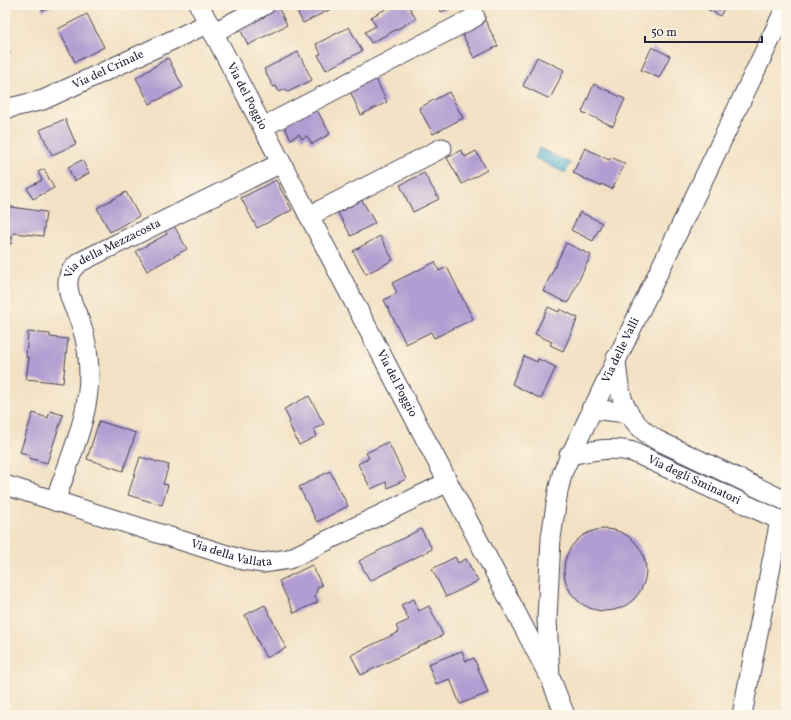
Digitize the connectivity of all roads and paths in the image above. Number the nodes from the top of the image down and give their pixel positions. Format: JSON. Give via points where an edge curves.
{"nodes":[{"id":1,"x":199,"y":5,"type":"edge"},
{"id":2,"x":265,"y":5,"type":"edge"},
{"id":3,"x":786,"y":6,"type":"edge"},
{"id":4,"x":475,"y":17,"type":"dead end"},
{"id":5,"x":211,"y":28,"type":"junction"},
{"id":6,"x":5,"y":109,"type":"edge"},
{"id":7,"x":263,"y":127,"type":"junction"},
{"id":8,"x":442,"y":148,"type":"dead end"},
{"id":9,"x":282,"y":163,"type":"junction"},
{"id":10,"x":309,"y":216,"type":"junction"},
{"id":11,"x":616,"y":358,"type":"junction"},
{"id":12,"x":628,"y":413,"type":"junction"},
{"id":13,"x":589,"y":414,"type":"junction"},
{"id":14,"x":600,"y":449,"type":"junction"},
{"id":15,"x":569,"y":455,"type":"junction"},
{"id":16,"x":448,"y":482,"type":"junction"},
{"id":17,"x":5,"y":485,"type":"edge"},
{"id":18,"x":55,"y":501,"type":"junction"},
{"id":19,"x":786,"y":502,"type":"edge"},
{"id":20,"x":783,"y":521,"type":"edge"},
{"id":21,"x":550,"y":677,"type":"junction"},
{"id":22,"x":565,"y":715,"type":"edge"},
{"id":23,"x":742,"y":715,"type":"edge"}],
"edges":[{"from":1,"to":5,"type":"street","name":"Via del Poggio"},
{"from":2,"to":5,"type":"street","name":"Via del Crinale"},
{"from":3,"to":11,"type":"street","name":"Via delle Valli"},
{"from":4,"to":7,"type":"street"},
{"from":5,"to":6,"type":"street","name":"Via del Crinale","via":[[51,97]]},
{"from":5,"to":7,"type":"street","name":"Via del Poggio"},
{"from":7,"to":9,"type":"street","name":"Via del Poggio"},
{"from":8,"to":10,"type":"street"},
{"from":9,"to":10,"type":"street","name":"Via del Poggio"},
{"from":9,"to":18,"type":"street","name":"Via della Mezzacosta","via":[[80,262],[72,270],[69,275],[69,289],[86,346],[90,373],[89,390],[82,424]]},
{"from":10,"to":16,"type":"street","name":"Via del Poggio"},
{"from":11,"to":12,"type":"street","name":"Via degli Sminatori","via":[[619,387]]},
{"from":11,"to":13,"type":"street","name":"Via delle Valli"},
{"from":12,"to":13,"type":"street"},
{"from":12,"to":19,"type":"street","name":"Via degli Sminatori","via":[[640,429],[658,440]]},
{"from":13,"to":14,"type":"street"},
{"from":13,"to":15,"type":"street","name":"Via delle Valli"},
{"from":14,"to":15,"type":"street","name":"Via degli Sminatori"},
{"from":14,"to":20,"type":"street","name":"Via degli Sminatori","via":[[626,450],[643,455]]},
{"from":15,"to":21,"type":"street","name":"Via delle Valli","via":[[558,491],[550,549],[547,612]]},
{"from":16,"to":18,"type":"street","name":"Via della Vallata","via":[[294,558],[269,563],[243,560]]},
{"from":16,"to":21,"type":"street","name":"Via del Poggio"},
{"from":17,"to":18,"type":"street","name":"Via della Vallata"},
{"from":20,"to":23,"type":"street"},
{"from":21,"to":22,"type":"street","name":"Via delle Valli"}]}
